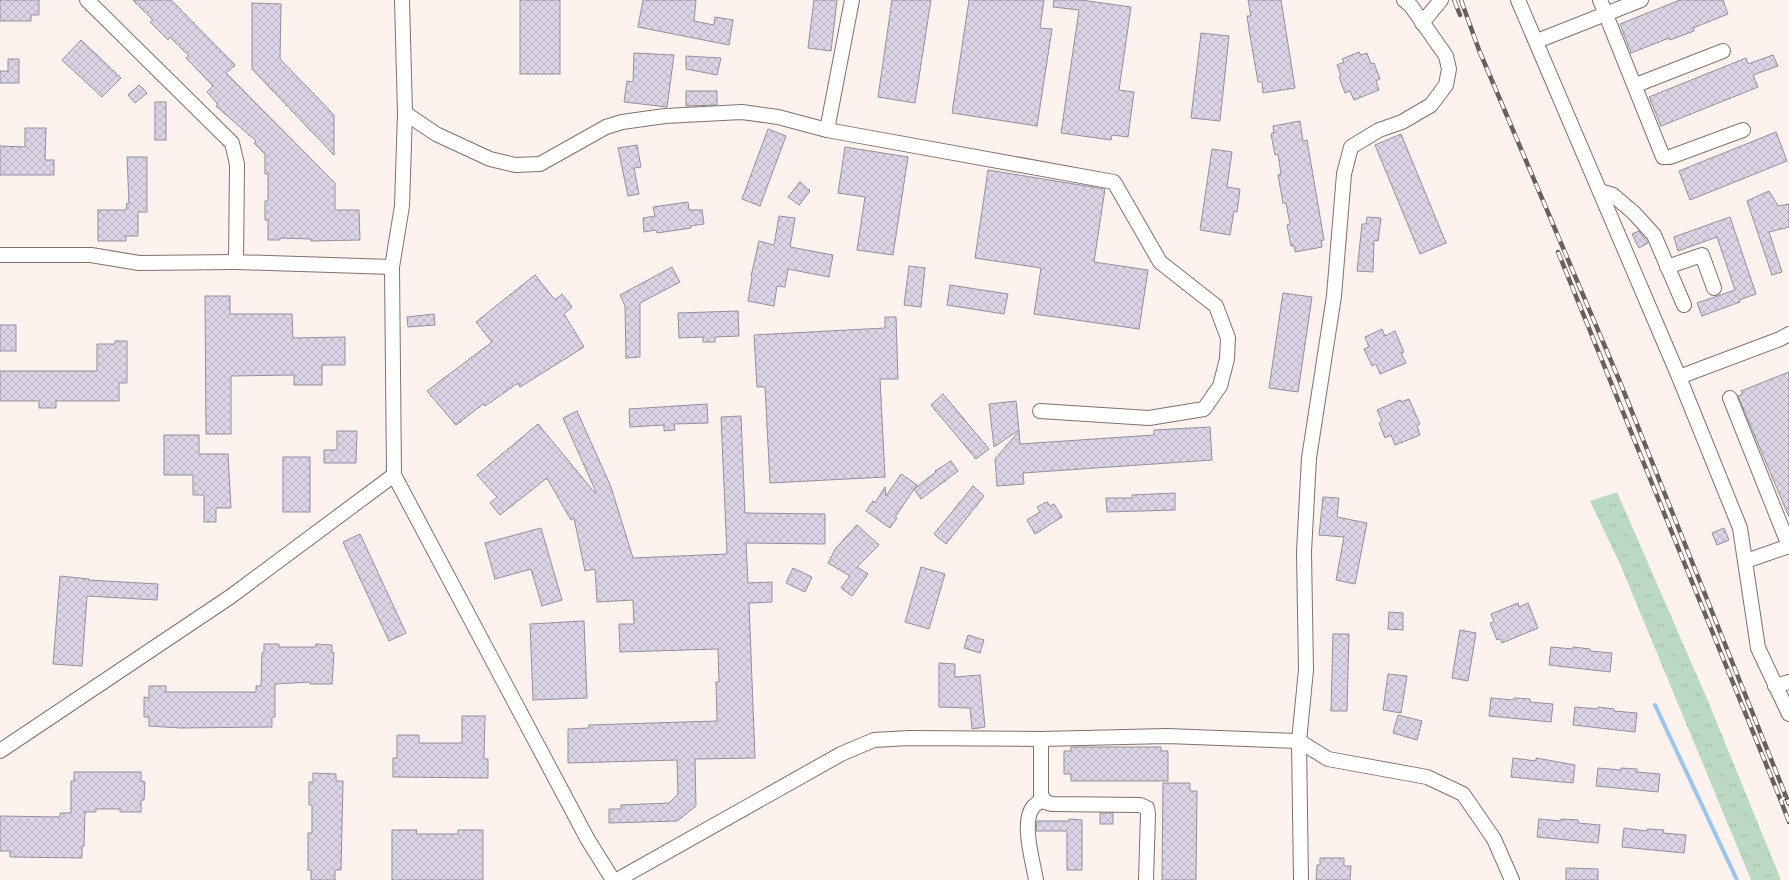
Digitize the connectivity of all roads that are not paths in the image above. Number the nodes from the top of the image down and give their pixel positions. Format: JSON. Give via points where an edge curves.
{"nodes":[{"id":1,"x":87,"y":0,"type":"edge"},
{"id":2,"x":402,"y":0,"type":"edge"},
{"id":3,"x":852,"y":0,"type":"edge"},
{"id":4,"x":1404,"y":0,"type":"edge"},
{"id":5,"x":1441,"y":0,"type":"edge"},
{"id":6,"x":1518,"y":0,"type":"edge"},
{"id":7,"x":1600,"y":0,"type":"edge"},
{"id":8,"x":1640,"y":0,"type":"edge"},
{"id":9,"x":1606,"y":14,"type":"junction"},
{"id":10,"x":1422,"y":23,"type":"junction"},
{"id":11,"x":1537,"y":41,"type":"junction"},
{"id":12,"x":1723,"y":51,"type":"dead end"},
{"id":13,"x":1636,"y":85,"type":"junction"},
{"id":14,"x":406,"y":113,"type":"junction"},
{"id":15,"x":827,"y":130,"type":"junction"},
{"id":16,"x":1743,"y":130,"type":"dead end"},
{"id":17,"x":1600,"y":191,"type":"junction"},
{"id":18,"x":0,"y":255,"type":"edge"},
{"id":19,"x":236,"y":262,"type":"junction"},
{"id":20,"x":1667,"y":267,"type":"junction"},
{"id":21,"x":392,"y":268,"type":"junction"},
{"id":22,"x":1714,"y":288,"type":"dead end"},
{"id":23,"x":1684,"y":305,"type":"dead end"},
{"id":24,"x":1789,"y":334,"type":"edge"},
{"id":25,"x":1679,"y":377,"type":"junction"},
{"id":26,"x":1730,"y":398,"type":"dead end"},
{"id":27,"x":1040,"y":411,"type":"dead end"},
{"id":28,"x":394,"y":475,"type":"junction"},
{"id":29,"x":1789,"y":546,"type":"edge"},
{"id":30,"x":1746,"y":560,"type":"junction"},
{"id":31,"x":1789,"y":682,"type":"edge"},
{"id":32,"x":1776,"y":686,"type":"junction"},
{"id":33,"x":1789,"y":714,"type":"edge"},
{"id":34,"x":1041,"y":739,"type":"junction"},
{"id":35,"x":1299,"y":741,"type":"junction"},
{"id":36,"x":0,"y":751,"type":"edge"},
{"id":37,"x":1042,"y":798,"type":"junction"},
{"id":38,"x":613,"y":880,"type":"edge"},
{"id":39,"x":617,"y":880,"type":"edge"},
{"id":40,"x":1036,"y":880,"type":"edge"},
{"id":41,"x":1146,"y":880,"type":"edge"},
{"id":42,"x":1301,"y":880,"type":"edge"},
{"id":43,"x":1512,"y":880,"type":"edge"}],
"edges":[{"from":1,"to":19,"type":"street","via":[[232,143],[237,164]]},
{"from":2,"to":14,"type":"street"},
{"from":3,"to":15,"type":"street"},
{"from":4,"to":10,"type":"street"},
{"from":5,"to":10,"type":"street"},
{"from":6,"to":11,"type":"street"},
{"from":7,"to":9,"type":"street"},
{"from":8,"to":9,"type":"street"},
{"from":9,"to":11,"type":"street"},
{"from":9,"to":13,"type":"street"},
{"from":10,"to":35,"type":"street","via":[[1446,56],[1449,69],[1446,85],[1431,105],[1402,122],[1379,130],[1351,147],[1344,174],[1334,296],[1309,458],[1304,552],[1306,670]]},
{"from":11,"to":17,"type":"street"},
{"from":12,"to":13,"type":"street"},
{"from":13,"to":16,"type":"street","via":[[1663,157],[1670,157]]},
{"from":14,"to":15,"type":"street","via":[[436,134],[490,159],[515,165],[540,164],[606,127],[665,116],[742,112],[778,117]]},
{"from":14,"to":21,"type":"street","via":[[402,206]]},
{"from":15,"to":27,"type":"street","via":[[1114,182],[1160,262],[1216,306],[1228,338],[1227,360],[1220,386],[1204,409],[1149,418]]},
{"from":17,"to":20,"type":"street","via":[[1613,195],[1654,235]]},
{"from":17,"to":25,"type":"street"},
{"from":18,"to":19,"type":"street","via":[[91,255],[139,263]]},
{"from":19,"to":21,"type":"street"},
{"from":20,"to":22,"type":"street","via":[[1702,255]]},
{"from":20,"to":23,"type":"street"},
{"from":21,"to":28,"type":"street"},
{"from":24,"to":25,"type":"street"},
{"from":25,"to":30,"type":"street","via":[[1740,528]]},
{"from":26,"to":29,"type":"street"},
{"from":28,"to":36,"type":"street","via":[[230,597]]},
{"from":28,"to":38,"type":"street","via":[[588,840]]},
{"from":29,"to":30,"type":"street"},
{"from":30,"to":32,"type":"street","via":[[1758,648]]},
{"from":31,"to":32,"type":"street"},
{"from":32,"to":33,"type":"street"},
{"from":34,"to":35,"type":"street","via":[[1167,736]]},
{"from":34,"to":37,"type":"street"},
{"from":34,"to":39,"type":"street","via":[[874,740],[841,754]]},
{"from":35,"to":42,"type":"street"},
{"from":35,"to":43,"type":"street","via":[[1328,759],[1427,777],[1463,794],[1494,839]]},
{"from":37,"to":40,"type":"street","via":[[1032,807],[1028,819]]},
{"from":37,"to":41,"type":"street","via":[[1052,804],[1140,805],[1146,808]]}]}
